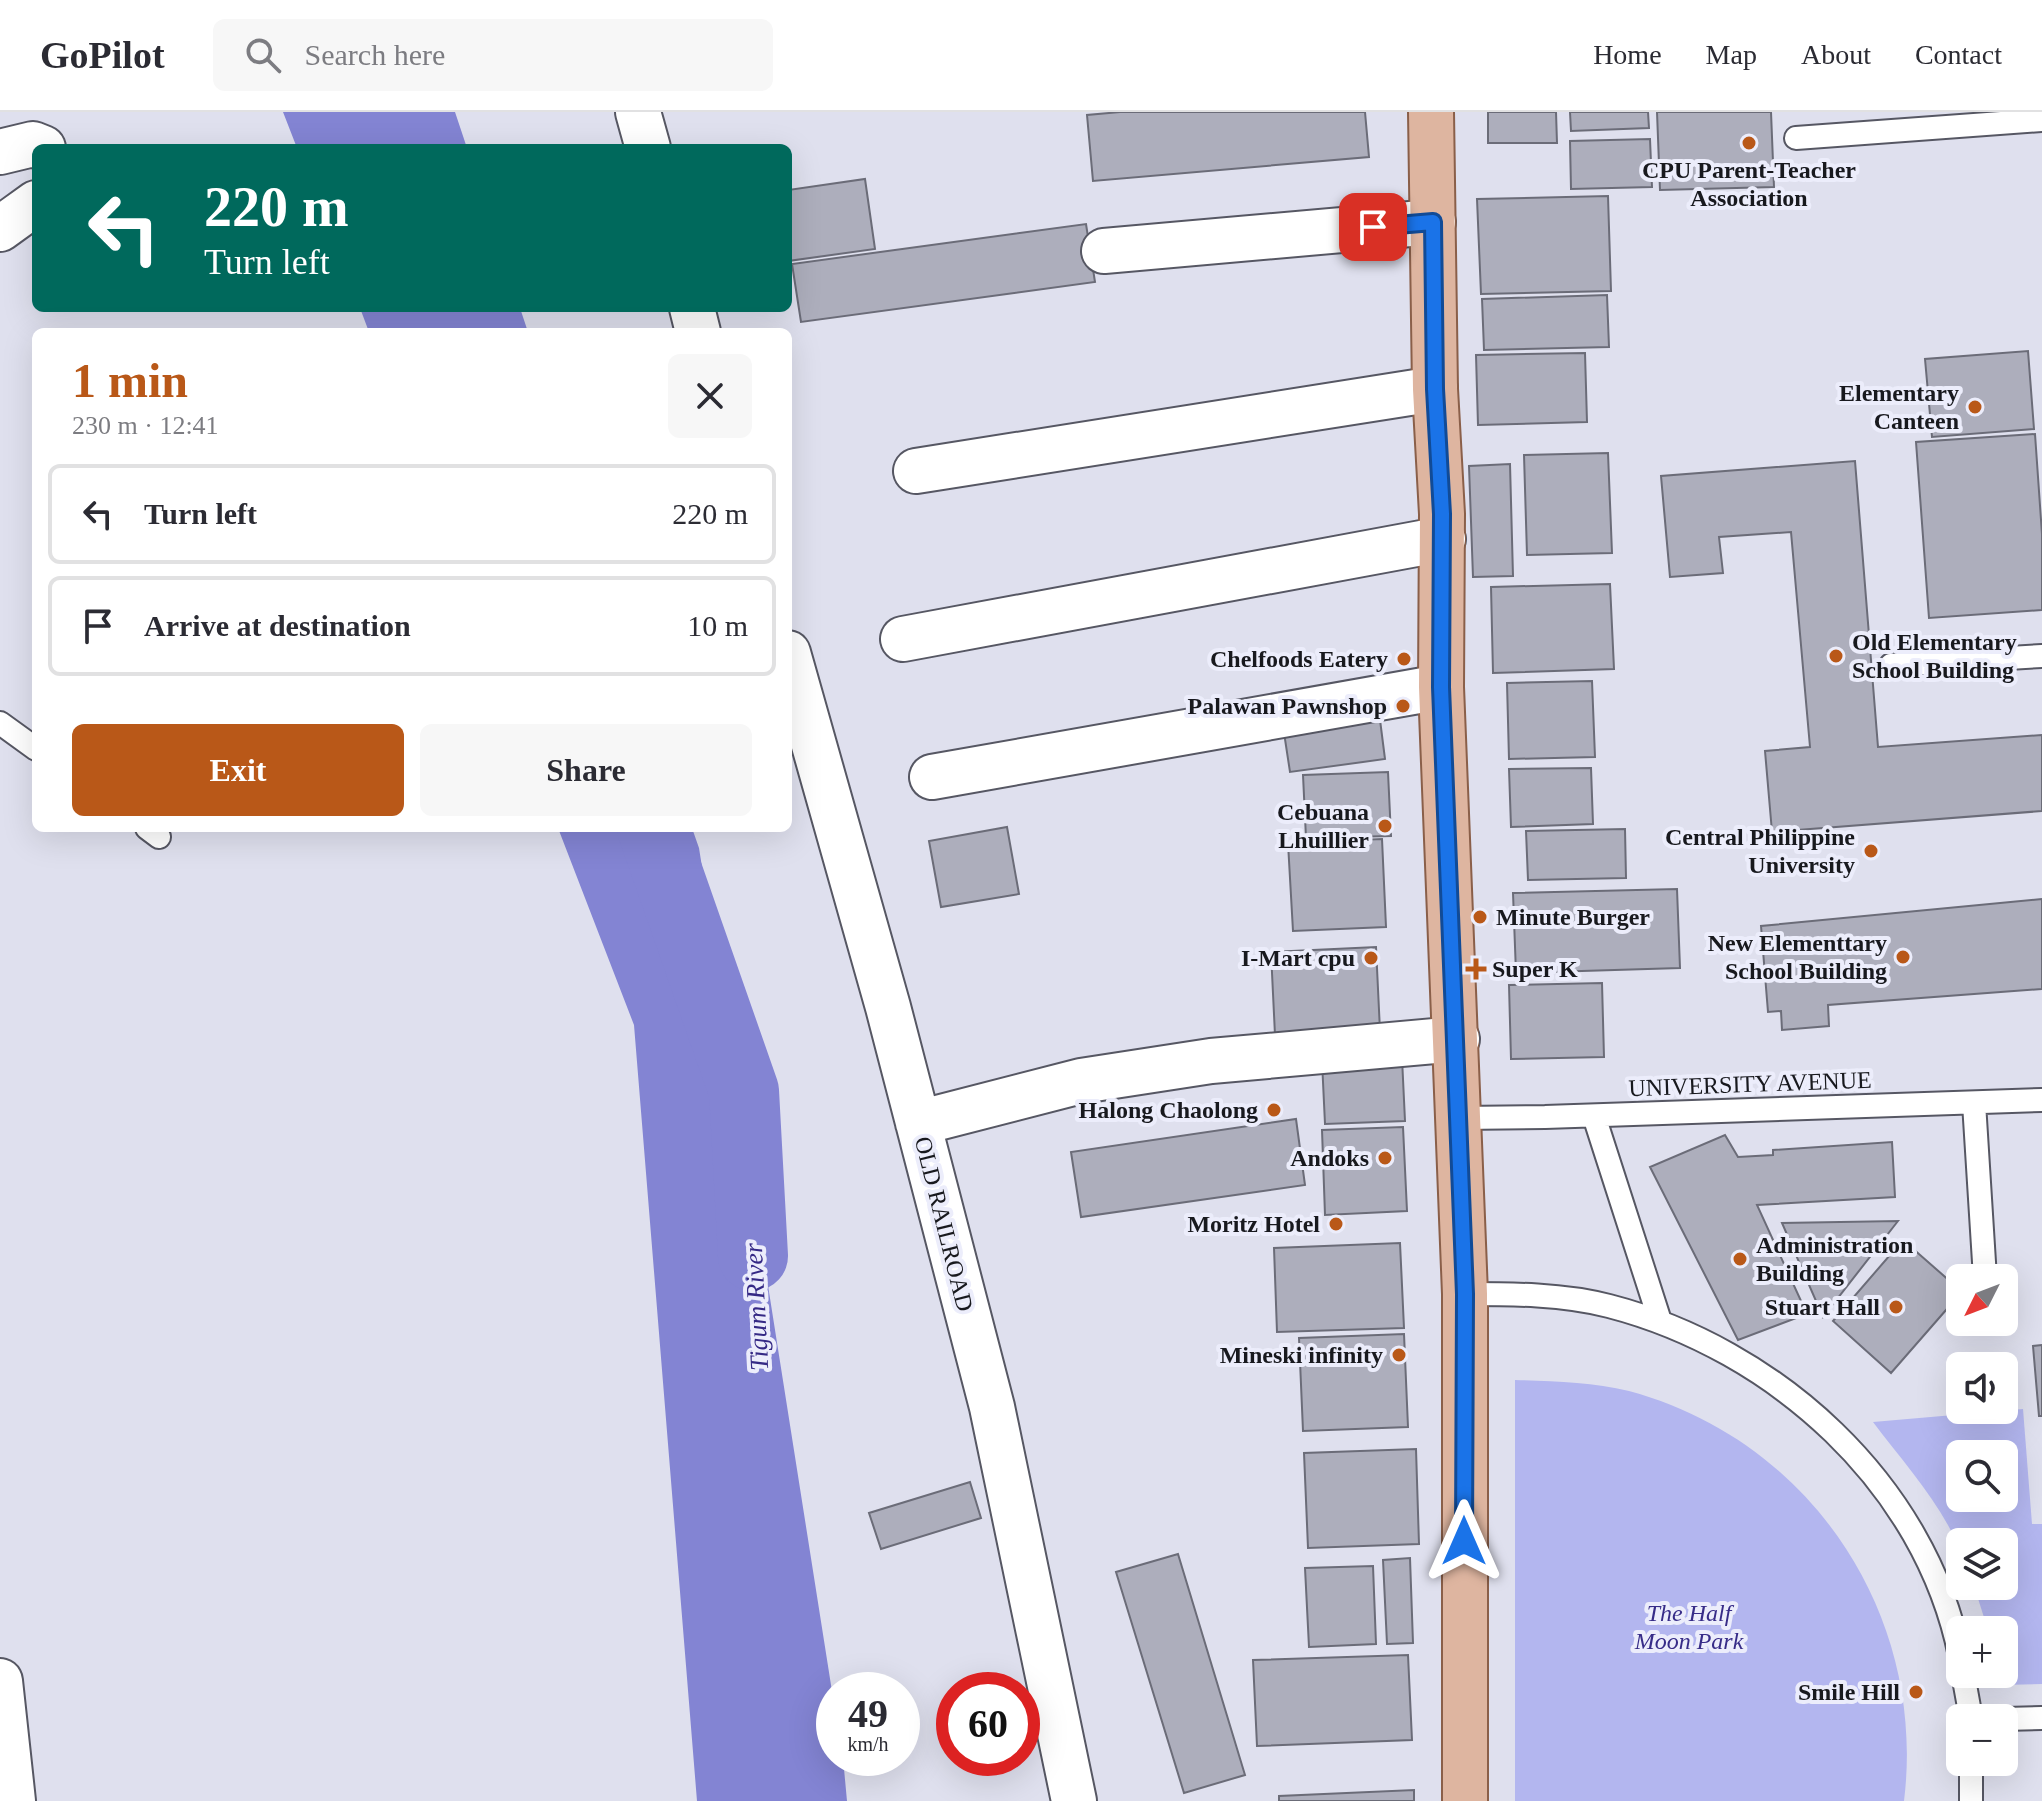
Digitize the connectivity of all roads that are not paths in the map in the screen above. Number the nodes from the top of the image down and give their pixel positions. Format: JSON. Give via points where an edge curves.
{"nodes":[{"id":1,"x":638,"y":112,"type":"edge"},
{"id":2,"x":1431,"y":112,"type":"edge"},
{"id":3,"x":2042,"y":120,"type":"edge"},
{"id":4,"x":1796,"y":138,"type":"dead end"},
{"id":5,"x":32,"y":144,"type":"edge"},
{"id":6,"x":647,"y":144,"type":"edge"},
{"id":7,"x":0,"y":152,"type":"edge"},
{"id":8,"x":32,"y":206,"type":"edge"},
{"id":9,"x":1433,"y":222,"type":"junction"},
{"id":10,"x":0,"y":229,"type":"edge"},
{"id":11,"x":1104,"y":251,"type":"dead end"},
{"id":12,"x":1435,"y":389,"type":"junction"},
{"id":13,"x":916,"y":471,"type":"dead end"},
{"id":14,"x":1443,"y":539,"type":"junction"},
{"id":15,"x":903,"y":639,"type":"dead end"},
{"id":16,"x":2042,"y":656,"type":"edge"},
{"id":17,"x":1891,"y":665,"type":"dead end"},
{"id":18,"x":792,"y":667,"type":"edge"},
{"id":19,"x":1441,"y":687,"type":"junction"},
{"id":20,"x":0,"y":723,"type":"edge"},
{"id":21,"x":32,"y":746,"type":"edge"},
{"id":22,"x":932,"y":777,"type":"dead end"},
{"id":23,"x":1457,"y":1039,"type":"junction"},
{"id":24,"x":2042,"y":1100,"type":"edge"},
{"id":25,"x":1974,"y":1103,"type":"junction"},
{"id":26,"x":1594,"y":1116,"type":"junction"},
{"id":27,"x":1460,"y":1118,"type":"junction"},
{"id":28,"x":918,"y":1123,"type":"junction"},
{"id":29,"x":1984,"y":1264,"type":"edge"},
{"id":30,"x":1465,"y":1294,"type":"junction"},
{"id":31,"x":1660,"y":1321,"type":"junction"},
{"id":32,"x":1948,"y":1616,"type":"edge"},
{"id":33,"x":0,"y":1681,"type":"edge"},
{"id":34,"x":2042,"y":1718,"type":"edge"},
{"id":35,"x":2018,"y":1719,"type":"edge"},
{"id":36,"x":1971,"y":1776,"type":"edge"},
{"id":37,"x":13,"y":1801,"type":"edge"},
{"id":38,"x":1074,"y":1801,"type":"edge"},
{"id":39,"x":1465,"y":1801,"type":"edge"},
{"id":40,"x":1971,"y":1801,"type":"edge"}],
"edges":[{"from":1,"to":6,"type":"street"},
{"from":2,"to":9,"type":"main road"},
{"from":3,"to":4,"type":"lane"},
{"from":5,"to":7,"type":"street"},
{"from":8,"to":10,"type":"street"},
{"from":9,"to":11,"type":"street"},
{"from":9,"to":12,"type":"main road"},
{"from":12,"to":13,"type":"street"},
{"from":12,"to":14,"type":"main road"},
{"from":14,"to":15,"type":"street"},
{"from":14,"to":19,"type":"main road"},
{"from":16,"to":17,"type":"lane"},
{"from":18,"to":28,"type":"street","name":"OLD RAILROAD"},
{"from":19,"to":22,"type":"street"},
{"from":19,"to":23,"type":"main road"},
{"from":20,"to":21,"type":"lane"},
{"from":23,"to":27,"type":"main road"},
{"from":23,"to":28,"type":"street","via":[[1124,1074]]},
{"from":24,"to":25,"type":"lane","name":"UNIVERSITY AVENUE"},
{"from":25,"to":26,"type":"lane","name":"UNIVERSITY AVENUE"},
{"from":25,"to":29,"type":"lane"},
{"from":26,"to":27,"type":"lane","name":"UNIVERSITY AVENUE"},
{"from":26,"to":31,"type":"lane"},
{"from":27,"to":30,"type":"main road"},
{"from":28,"to":38,"type":"street","name":"OLD RAILROAD","via":[[992,1407]]},
{"from":30,"to":31,"type":"lane","via":[[1606,1305]]},
{"from":30,"to":39,"type":"main road"},
{"from":31,"to":32,"type":"lane","via":[[1735,1355],[1807,1406],[1857,1455],[1907,1524]]},
{"from":33,"to":37,"type":"street"},
{"from":34,"to":35,"type":"lane"},
{"from":36,"to":40,"type":"lane"}]}
